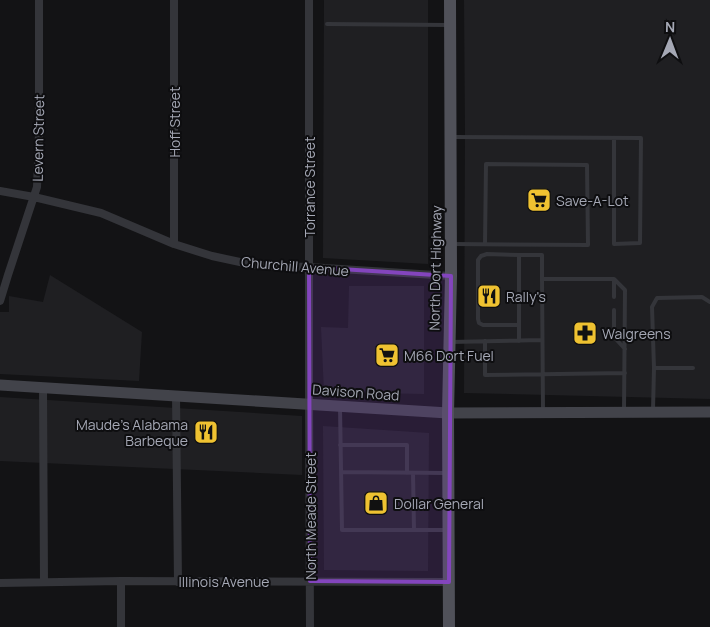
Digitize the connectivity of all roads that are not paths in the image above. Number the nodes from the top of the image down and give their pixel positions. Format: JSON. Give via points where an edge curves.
{"nodes":[{"id":1,"x":39,"y":0,"type":"edge"},
{"id":2,"x":174,"y":0,"type":"edge"},
{"id":3,"x":309,"y":0,"type":"edge"},
{"id":4,"x":450,"y":0,"type":"edge"},
{"id":5,"x":327,"y":24,"type":"dead end"},
{"id":6,"x":450,"y":26,"type":"junction"},
{"id":7,"x":451,"y":138,"type":"junction"},
{"id":8,"x":614,"y":138,"type":"junction"},
{"id":9,"x":0,"y":191,"type":"edge"},
{"id":10,"x":34,"y":196,"type":"junction"},
{"id":11,"x":174,"y":244,"type":"junction"},
{"id":12,"x":451,"y":244,"type":"junction"},
{"id":13,"x":485,"y":244,"type":"junction"},
{"id":14,"x":519,"y":255,"type":"junction"},
{"id":15,"x":309,"y":267,"type":"junction"},
{"id":16,"x":451,"y":276,"type":"junction"},
{"id":17,"x":614,"y":279,"type":"junction"},
{"id":18,"x":542,"y":280,"type":"junction"},
{"id":19,"x":614,"y":298,"type":"dead end"},
{"id":20,"x":0,"y":301,"type":"edge"},
{"id":21,"x":710,"y":302,"type":"edge"},
{"id":22,"x":614,"y":310,"type":"dead end"},
{"id":23,"x":519,"y":325,"type":"junction"},
{"id":24,"x":542,"y":340,"type":"junction"},
{"id":25,"x":485,"y":341,"type":"junction"},
{"id":26,"x":519,"y":341,"type":"junction"},
{"id":27,"x":449,"y":342,"type":"junction"},
{"id":28,"x":625,"y":349,"type":"junction"},
{"id":29,"x":654,"y":368,"type":"junction"},
{"id":30,"x":693,"y":368,"type":"dead end"},
{"id":31,"x":624,"y":373,"type":"junction"},
{"id":32,"x":543,"y":374,"type":"junction"},
{"id":33,"x":0,"y":385,"type":"edge"},
{"id":34,"x":43,"y":387,"type":"junction"},
{"id":35,"x":176,"y":395,"type":"junction"},
{"id":36,"x":309,"y":404,"type":"junction"},
{"id":37,"x":340,"y":407,"type":"junction"},
{"id":38,"x":653,"y":412,"type":"junction"},
{"id":39,"x":710,"y":412,"type":"edge"},
{"id":40,"x":543,"y":413,"type":"junction"},
{"id":41,"x":624,"y":413,"type":"junction"},
{"id":42,"x":448,"y":414,"type":"junction"},
{"id":43,"x":340,"y":445,"type":"junction"},
{"id":44,"x":341,"y":472,"type":"junction"},
{"id":45,"x":407,"y":473,"type":"junction"},
{"id":46,"x":414,"y":473,"type":"junction"},
{"id":47,"x":448,"y":473,"type":"junction"},
{"id":48,"x":414,"y":530,"type":"junction"},
{"id":49,"x":448,"y":530,"type":"junction"},
{"id":50,"x":121,"y":581,"type":"junction"},
{"id":51,"x":310,"y":581,"type":"junction"},
{"id":52,"x":44,"y":582,"type":"junction"},
{"id":53,"x":178,"y":582,"type":"junction"},
{"id":54,"x":449,"y":582,"type":"junction"},
{"id":55,"x":0,"y":583,"type":"edge"},
{"id":56,"x":122,"y":627,"type":"edge"},
{"id":57,"x":310,"y":627,"type":"edge"},
{"id":58,"x":449,"y":627,"type":"edge"}],
"edges":[{"from":1,"to":10,"type":"street","name":"Levern Street","via":[[39,134]]},
{"from":2,"to":11,"type":"street","name":"Hoff Street"},
{"from":3,"to":15,"type":"street","name":"Torrance Street"},
{"from":4,"to":6,"type":"main road","name":"North Dort Highway"},
{"from":5,"to":6,"type":"lane"},
{"from":6,"to":7,"type":"main road","name":"North Dort Highway"},
{"from":7,"to":8,"type":"lane"},
{"from":7,"to":12,"type":"main road","name":"North Dort Highway"},
{"from":8,"to":8,"type":"lane","via":[[641,138],[640,243],[614,244]]},
{"from":9,"to":10,"type":"street","name":"Churchill Avenue"},
{"from":10,"to":11,"type":"street","name":"Churchill Avenue","via":[[102,213]]},
{"from":10,"to":20,"type":"street","name":"Levern Street"},
{"from":11,"to":15,"type":"street","name":"Churchill Avenue","via":[[254,265]]},
{"from":12,"to":13,"type":"lane"},
{"from":12,"to":16,"type":"main road","name":"North Dort Highway"},
{"from":13,"to":13,"type":"lane","via":[[486,164],[588,165],[588,245]]},
{"from":14,"to":18,"type":"lane","via":[[542,255]]},
{"from":14,"to":23,"type":"lane"},
{"from":14,"to":23,"type":"lane","via":[[486,254],[478,260],[479,323]]},
{"from":15,"to":16,"type":"street","name":"Churchill Avenue"},
{"from":15,"to":36,"type":"street","name":"Torrance Street"},
{"from":16,"to":27,"type":"main road","name":"North Dort Highway"},
{"from":17,"to":18,"type":"lane"},
{"from":17,"to":19,"type":"lane"},
{"from":17,"to":28,"type":"lane","via":[[625,290]]},
{"from":18,"to":24,"type":"lane"},
{"from":21,"to":29,"type":"lane","via":[[702,297],[657,298],[652,307]]},
{"from":22,"to":28,"type":"lane","via":[[614,337]]},
{"from":23,"to":26,"type":"lane"},
{"from":24,"to":26,"type":"lane"},
{"from":24,"to":32,"type":"lane"},
{"from":25,"to":26,"type":"lane"},
{"from":25,"to":27,"type":"lane"},
{"from":25,"to":32,"type":"lane","via":[[485,375]]},
{"from":27,"to":42,"type":"main road","name":"North Dort Highway"},
{"from":28,"to":31,"type":"lane"},
{"from":29,"to":30,"type":"lane"},
{"from":29,"to":38,"type":"lane"},
{"from":31,"to":32,"type":"lane"},
{"from":31,"to":41,"type":"lane"},
{"from":32,"to":40,"type":"lane"},
{"from":33,"to":34,"type":"main road","name":"Davison Road"},
{"from":34,"to":35,"type":"main road","name":"Davison Road"},
{"from":34,"to":52,"type":"street"},
{"from":35,"to":36,"type":"main road","name":"Davison Road"},
{"from":35,"to":53,"type":"street"},
{"from":36,"to":37,"type":"main road","name":"Davison Road"},
{"from":36,"to":51,"type":"street","name":"North Meade Street"},
{"from":37,"to":42,"type":"main road","name":"Davison Road"},
{"from":37,"to":43,"type":"lane"},
{"from":38,"to":39,"type":"main road","name":"Davison Road"},
{"from":38,"to":41,"type":"main road","name":"Davison Road"},
{"from":40,"to":41,"type":"main road","name":"Davison Road"},
{"from":40,"to":42,"type":"main road","name":"Davison Road"},
{"from":42,"to":47,"type":"main road","name":"North Dort Highway"},
{"from":43,"to":44,"type":"lane"},
{"from":43,"to":45,"type":"lane","via":[[407,445]]},
{"from":44,"to":45,"type":"lane"},
{"from":44,"to":48,"type":"lane","via":[[342,530]]},
{"from":45,"to":46,"type":"lane"},
{"from":46,"to":47,"type":"lane"},
{"from":46,"to":48,"type":"lane"},
{"from":47,"to":49,"type":"main road","name":"North Dort Highway"},
{"from":48,"to":49,"type":"lane"},
{"from":49,"to":54,"type":"main road","name":"North Dort Highway"},
{"from":50,"to":52,"type":"street","name":"Illinois Avenue"},
{"from":50,"to":53,"type":"street","name":"Illinois Avenue"},
{"from":50,"to":56,"type":"street"},
{"from":51,"to":53,"type":"street","name":"Illinois Avenue"},
{"from":51,"to":54,"type":"street","name":"Illinois Avenue"},
{"from":51,"to":57,"type":"street","name":"North Meade Street"},
{"from":52,"to":55,"type":"street","name":"Illinois Avenue"},
{"from":54,"to":58,"type":"main road","name":"North Dort Highway"}]}
